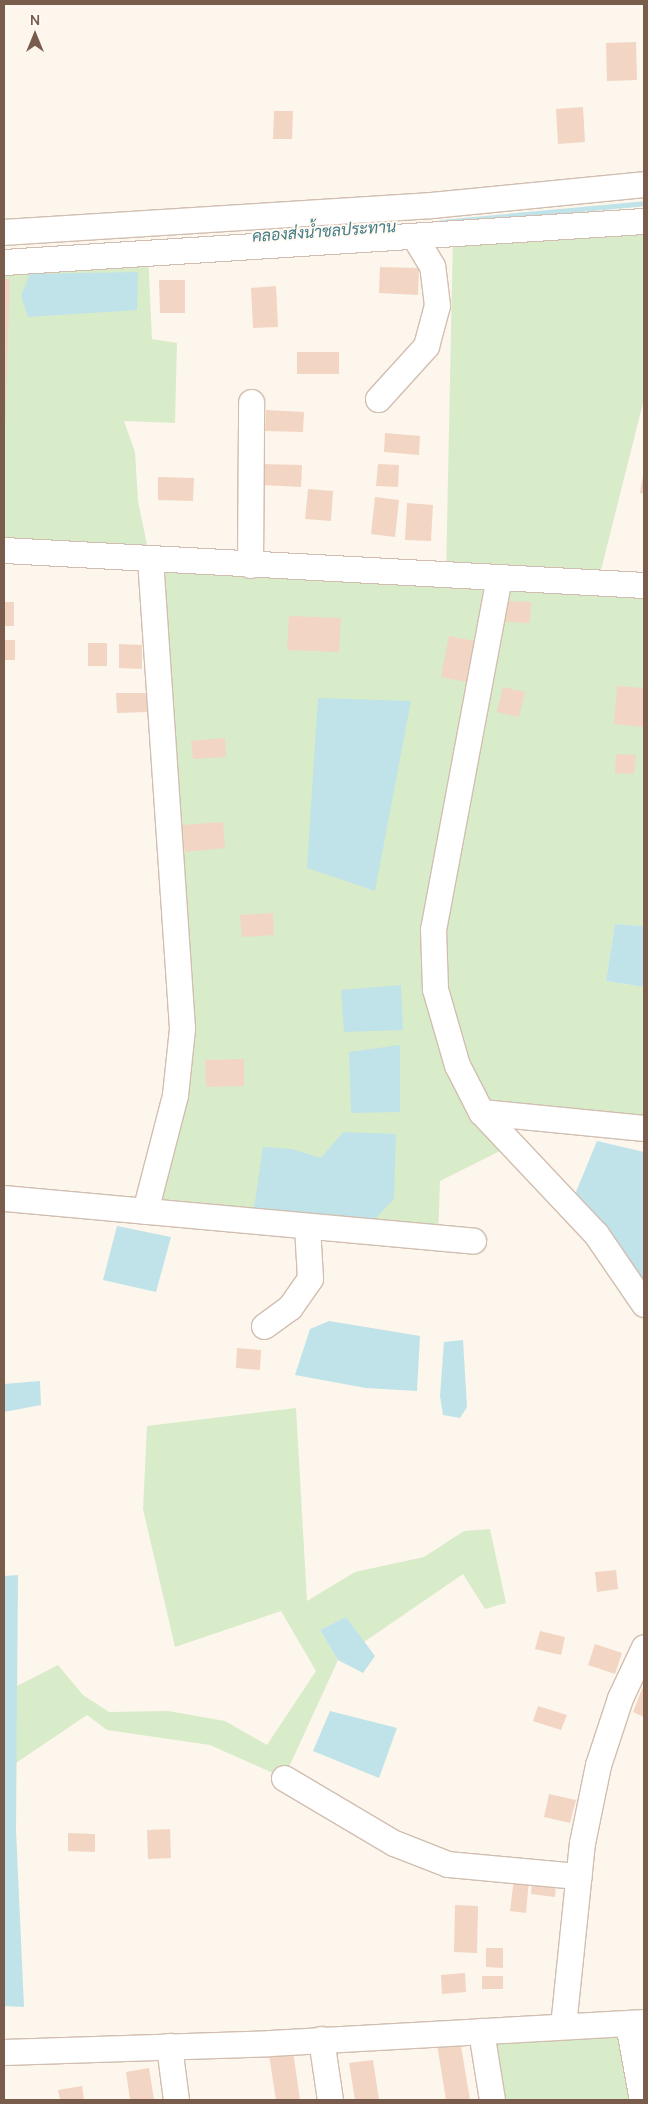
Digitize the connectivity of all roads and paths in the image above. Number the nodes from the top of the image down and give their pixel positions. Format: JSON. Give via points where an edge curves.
{"nodes":[{"id":1,"x":644,"y":184,"type":"edge"},
{"id":2,"x":644,"y":221,"type":"edge"},
{"id":3,"x":4,"y":232,"type":"edge"},
{"id":4,"x":414,"y":236,"type":"junction"},
{"id":5,"x":4,"y":262,"type":"edge"},
{"id":6,"x":378,"y":399,"type":"dead end"},
{"id":7,"x":251,"y":402,"type":"dead end"},
{"id":8,"x":4,"y":550,"type":"edge"},
{"id":9,"x":150,"y":559,"type":"junction"},
{"id":10,"x":250,"y":564,"type":"junction"},
{"id":11,"x":498,"y":578,"type":"junction"},
{"id":12,"x":644,"y":585,"type":"edge"},
{"id":13,"x":481,"y":1112,"type":"junction"},
{"id":14,"x":644,"y":1128,"type":"edge"},
{"id":15,"x":4,"y":1198,"type":"edge"},
{"id":16,"x":146,"y":1211,"type":"junction"},
{"id":17,"x":307,"y":1226,"type":"junction"},
{"id":18,"x":473,"y":1241,"type":"dead end"},
{"id":19,"x":644,"y":1304,"type":"edge"},
{"id":20,"x":264,"y":1326,"type":"dead end"},
{"id":21,"x":644,"y":1647,"type":"edge"},
{"id":22,"x":284,"y":1778,"type":"dead end"},
{"id":23,"x":578,"y":1876,"type":"junction"},
{"id":24,"x":636,"y":2022,"type":"edge"},
{"id":25,"x":563,"y":2026,"type":"junction"},
{"id":26,"x":481,"y":2031,"type":"junction"},
{"id":27,"x":321,"y":2039,"type":"junction"},
{"id":28,"x":169,"y":2046,"type":"junction"},
{"id":29,"x":4,"y":2052,"type":"edge"},
{"id":30,"x":176,"y":2100,"type":"edge"},
{"id":31,"x":330,"y":2100,"type":"edge"},
{"id":32,"x":492,"y":2100,"type":"edge"},
{"id":33,"x":642,"y":2100,"type":"edge"}],
"edges":[{"from":1,"to":3,"type":"street","via":[[431,205]]},
{"from":2,"to":4,"type":"street"},
{"from":4,"to":5,"type":"street"},
{"from":4,"to":6,"type":"street","via":[[432,266],[436,305],[426,346]]},
{"from":7,"to":10,"type":"street"},
{"from":8,"to":9,"type":"street"},
{"from":9,"to":10,"type":"street"},
{"from":9,"to":16,"type":"street","via":[[182,1028],[175,1094]]},
{"from":10,"to":11,"type":"street"},
{"from":11,"to":12,"type":"street"},
{"from":11,"to":13,"type":"street","via":[[433,929],[435,989],[443,1026]]},
{"from":13,"to":14,"type":"street"},
{"from":13,"to":19,"type":"street","via":[[584,1219]]},
{"from":15,"to":16,"type":"street"},
{"from":16,"to":17,"type":"street"},
{"from":17,"to":18,"type":"street"},
{"from":17,"to":20,"type":"street","via":[[310,1278],[290,1307]]},
{"from":21,"to":23,"type":"street","via":[[620,1698],[598,1765]]},
{"from":22,"to":23,"type":"street","via":[[394,1843],[448,1864]]},
{"from":23,"to":25,"type":"street"},
{"from":24,"to":25,"type":"street"},
{"from":24,"to":33,"type":"street"},
{"from":25,"to":26,"type":"street"},
{"from":26,"to":27,"type":"street"},
{"from":26,"to":32,"type":"street"},
{"from":27,"to":28,"type":"street"},
{"from":27,"to":31,"type":"street"},
{"from":28,"to":29,"type":"street"},
{"from":28,"to":30,"type":"street"}]}
